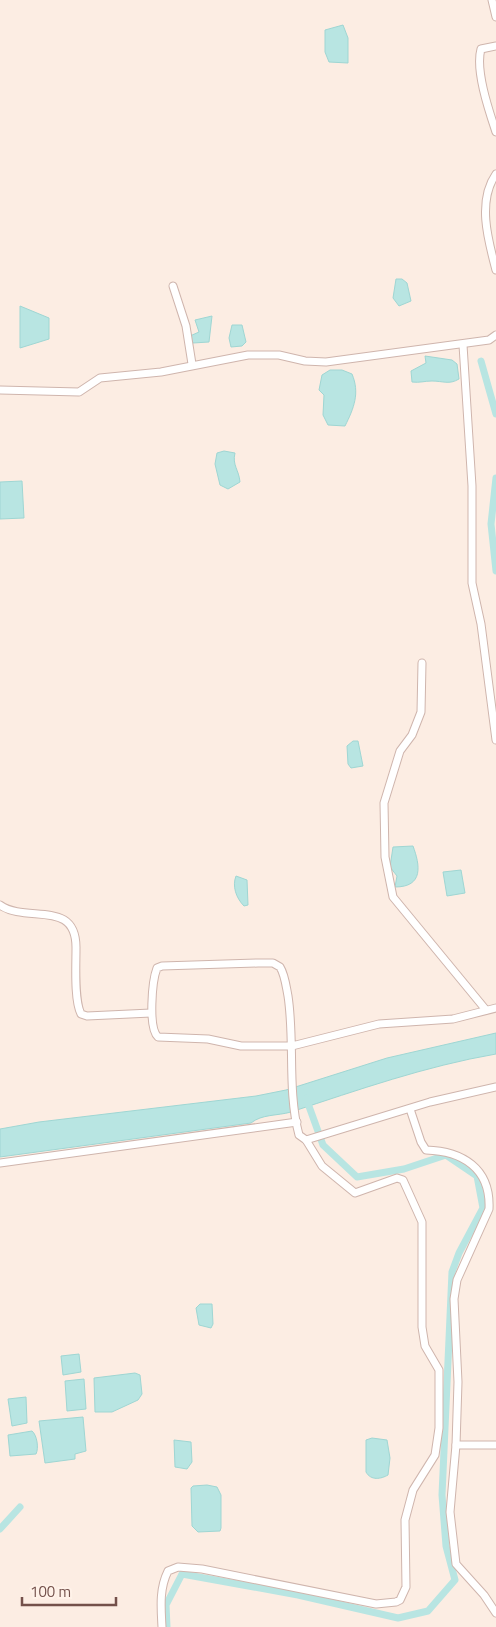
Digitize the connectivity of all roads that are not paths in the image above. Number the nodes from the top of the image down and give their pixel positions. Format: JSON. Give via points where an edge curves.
{"nodes":[{"id":1,"x":492,"y":0,"type":"edge"},
{"id":2,"x":496,"y":17,"type":"edge"},
{"id":3,"x":496,"y":46,"type":"edge"},
{"id":4,"x":496,"y":132,"type":"edge"},
{"id":5,"x":496,"y":174,"type":"edge"},
{"id":6,"x":496,"y":270,"type":"edge"},
{"id":7,"x":173,"y":286,"type":"dead end"},
{"id":8,"x":496,"y":335,"type":"edge"},
{"id":9,"x":463,"y":344,"type":"junction"},
{"id":10,"x":192,"y":364,"type":"junction"},
{"id":11,"x":0,"y":390,"type":"edge"},
{"id":12,"x":422,"y":663,"type":"dead end"},
{"id":13,"x":496,"y":740,"type":"edge"},
{"id":14,"x":0,"y":905,"type":"edge"},
{"id":15,"x":496,"y":1008,"type":"edge"},
{"id":16,"x":486,"y":1010,"type":"junction"},
{"id":17,"x":151,"y":1013,"type":"junction"},
{"id":18,"x":292,"y":1046,"type":"junction"},
{"id":19,"x":496,"y":1087,"type":"edge"},
{"id":20,"x":410,"y":1109,"type":"junction"},
{"id":21,"x":297,"y":1122,"type":"junction"},
{"id":22,"x":309,"y":1139,"type":"junction"},
{"id":23,"x":0,"y":1163,"type":"edge"},
{"id":24,"x":456,"y":1445,"type":"junction"},
{"id":25,"x":496,"y":1445,"type":"edge"},
{"id":26,"x":496,"y":1613,"type":"edge"},
{"id":27,"x":162,"y":1627,"type":"edge"}],
"edges":[{"from":1,"to":2,"type":"street"},
{"from":3,"to":4,"type":"street","via":[[480,49],[479,54],[483,85]]},
{"from":5,"to":6,"type":"street","via":[[489,185],[485,218]]},
{"from":7,"to":10,"type":"street","via":[[186,326]]},
{"from":8,"to":9,"type":"street","via":[[489,340]]},
{"from":9,"to":10,"type":"street","via":[[326,362],[266,354]]},
{"from":9,"to":13,"type":"street","via":[[472,486],[472,583],[481,624]]},
{"from":10,"to":11,"type":"street","via":[[161,372],[100,378],[79,392]]},
{"from":12,"to":16,"type":"street","via":[[421,712],[412,735],[400,751],[384,803],[385,857],[390,890]]},
{"from":14,"to":17,"type":"street","via":[[14,912],[54,915],[68,923],[76,940],[81,1014]]},
{"from":15,"to":16,"type":"street"},
{"from":16,"to":18,"type":"street","via":[[453,1019],[379,1024]]},
{"from":17,"to":18,"type":"street","via":[[158,1037],[208,1039],[241,1046]]},
{"from":17,"to":18,"type":"street","via":[[159,967],[273,963],[280,967],[284,977],[291,1014]]},
{"from":18,"to":21,"type":"street"},
{"from":19,"to":20,"type":"street"},
{"from":20,"to":22,"type":"street"},
{"from":20,"to":24,"type":"street","via":[[426,1150],[443,1150],[471,1162],[484,1181],[489,1197],[489,1209],[456,1290]]},
{"from":21,"to":22,"type":"street","via":[[299,1136]]},
{"from":21,"to":23,"type":"street"},
{"from":22,"to":27,"type":"street","via":[[322,1166],[355,1193],[397,1178],[403,1180],[422,1222],[422,1327],[425,1346],[439,1370],[439,1428],[436,1455],[413,1490],[405,1520],[406,1588],[400,1600],[376,1604],[178,1567],[168,1571],[164,1579]]},
{"from":24,"to":25,"type":"street"},
{"from":24,"to":26,"type":"street","via":[[450,1512],[455,1540],[454,1559]]}]}
